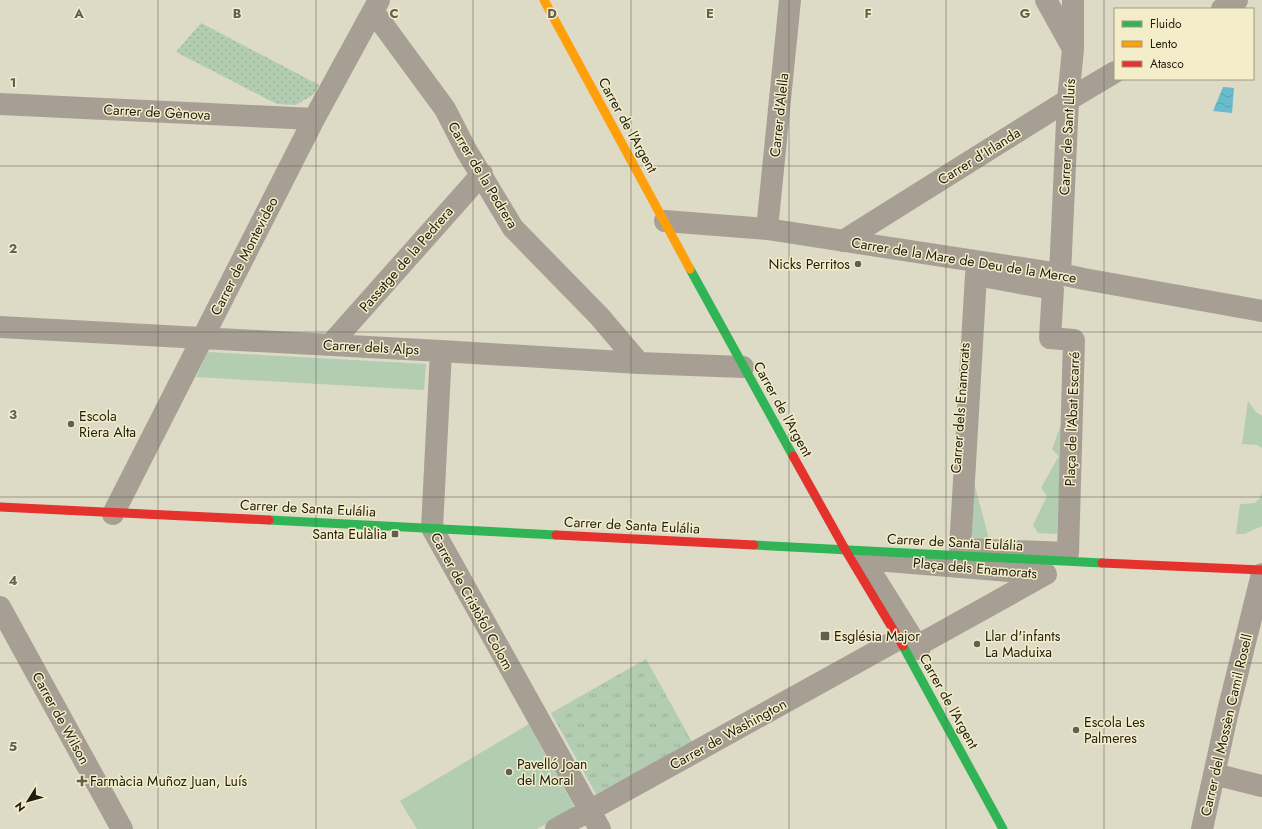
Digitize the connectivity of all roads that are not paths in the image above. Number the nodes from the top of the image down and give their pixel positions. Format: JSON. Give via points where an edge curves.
{"nodes":[{"id":1,"x":544,"y":0,"type":"edge"},
{"id":2,"x":790,"y":0,"type":"edge"},
{"id":3,"x":1046,"y":0,"type":"edge"},
{"id":4,"x":1073,"y":0,"type":"edge"},
{"id":5,"x":1237,"y":0,"type":"edge"},
{"id":6,"x":376,"y":6,"type":"edge"},
{"id":7,"x":1224,"y":8,"type":"edge"},
{"id":8,"x":1073,"y":50,"type":"junction"},
{"id":9,"x":1114,"y":73,"type":"edge"},
{"id":10,"x":1068,"y":100,"type":"junction"},
{"id":11,"x":0,"y":104,"type":"edge"},
{"id":12,"x":314,"y":119,"type":"junction"},
{"id":13,"x":482,"y":174,"type":"junction"},
{"id":14,"x":664,"y":222,"type":"junction"},
{"id":15,"x":767,"y":229,"type":"junction"},
{"id":16,"x":843,"y":241,"type":"junction"},
{"id":17,"x":970,"y":260,"type":"junction"},
{"id":18,"x":1060,"y":274,"type":"junction"},
{"id":19,"x":1262,"y":311,"type":"edge"},
{"id":20,"x":0,"y":327,"type":"edge"},
{"id":21,"x":203,"y":337,"type":"junction"},
{"id":22,"x":330,"y":345,"type":"junction"},
{"id":23,"x":441,"y":351,"type":"junction"},
{"id":24,"x":639,"y":363,"type":"junction"},
{"id":25,"x":743,"y":367,"type":"junction"},
{"id":26,"x":0,"y":507,"type":"edge"},
{"id":27,"x":113,"y":514,"type":"junction"},
{"id":28,"x":432,"y":528,"type":"junction"},
{"id":29,"x":846,"y":551,"type":"junction"},
{"id":30,"x":1068,"y":553,"type":"joint"},
{"id":31,"x":950,"y":556,"type":"junction"},
{"id":32,"x":1262,"y":570,"type":"edge"},
{"id":33,"x":1262,"y":574,"type":"edge"},
{"id":34,"x":0,"y":607,"type":"edge"},
{"id":35,"x":899,"y":639,"type":"junction"},
{"id":36,"x":919,"y":649,"type":"joint"},
{"id":37,"x":1214,"y":774,"type":"junction"},
{"id":38,"x":1262,"y":786,"type":"edge"},
{"id":39,"x":589,"y":810,"type":"junction"},
{"id":40,"x":122,"y":829,"type":"edge"},
{"id":41,"x":556,"y":829,"type":"edge"},
{"id":42,"x":600,"y":829,"type":"edge"},
{"id":43,"x":1003,"y":829,"type":"edge"},
{"id":44,"x":1202,"y":829,"type":"edge"}],
"edges":[{"from":1,"to":14,"type":"street","name":"Carrer de l'Argent"},
{"from":2,"to":15,"type":"street","name":"Carrer d'Alella"},
{"from":3,"to":8,"type":"street"},
{"from":4,"to":8,"type":"street","name":"Carrer de Sant Lluís"},
{"from":5,"to":7,"type":"street"},
{"from":6,"to":12,"type":"street","name":"Carrer de Montevideo"},
{"from":6,"to":13,"type":"street","name":"Carrer de la Pedrera","via":[[445,109],[466,150]]},
{"from":8,"to":10,"type":"street","name":"Carrer de Sant Lluís"},
{"from":9,"to":10,"type":"street","name":"Carrer d'Irlanda"},
{"from":10,"to":16,"type":"street","name":"Carrer d'Irlanda"},
{"from":10,"to":18,"type":"street","name":"Carrer de Sant Lluís"},
{"from":11,"to":12,"type":"street","name":"Carrer de Gènova"},
{"from":12,"to":21,"type":"street","name":"Carrer de Montevideo"},
{"from":13,"to":22,"type":"street","name":"Passatge de la Pedrera"},
{"from":13,"to":24,"type":"street","name":"Carrer de la Pedrera","via":[[513,228],[599,316]]},
{"from":14,"to":15,"type":"street","name":"Carrer de la Mare de Deu de la Merce"},
{"from":14,"to":25,"type":"street","name":"Carrer de l'Argent"},
{"from":15,"to":16,"type":"street","name":"Carrer de la Mare de Deu de la Merce"},
{"from":16,"to":17,"type":"street","name":"Carrer de la Mare de Deu de la Merce"},
{"from":17,"to":18,"type":"street","name":"Carrer de la Mare de Deu de la Merce"},
{"from":17,"to":31,"type":"street","name":"Carrer dels Enamorats"},
{"from":18,"to":19,"type":"street","name":"Carrer de la Mare de Deu de la Merce"},
{"from":20,"to":21,"type":"street","name":"Carrer dels Alps"},
{"from":21,"to":22,"type":"street","name":"Carrer dels Alps"},
{"from":21,"to":27,"type":"street","name":"Carrer de Montevideo"},
{"from":22,"to":23,"type":"street","name":"Carrer dels Alps"},
{"from":23,"to":24,"type":"street","name":"Carrer dels Alps"},
{"from":23,"to":28,"type":"street","name":"Carrer de Cristòfol Colom"},
{"from":24,"to":25,"type":"street","name":"Carrer dels Alps"},
{"from":25,"to":29,"type":"street","name":"Carrer de l'Argent"},
{"from":26,"to":27,"type":"street","name":"Carrer de Santa Eulália"},
{"from":27,"to":28,"type":"street","name":"Carrer de Santa Eulália"},
{"from":28,"to":29,"type":"street","name":"Carrer de Santa Eulália"},
{"from":28,"to":39,"type":"street","name":"Carrer de Cristòfol Colom"},
{"from":29,"to":31,"type":"street","name":"Carrer de Santa Eulália"},
{"from":29,"to":35,"type":"street","name":"Carrer de l'Argent"},
{"from":30,"to":30,"type":"street","name":"Plaça de l'Abat Escarré","via":[[960,549],[976,275],[1053,289],[1050,338],[1074,340]]},
{"from":31,"to":32,"type":"street","name":"Carrer de Santa Eulália"},
{"from":33,"to":37,"type":"street","name":"Carrer del Mossèn Camil Rosell"},
{"from":34,"to":40,"type":"street","name":"Carrer de Wilson"},
{"from":35,"to":39,"type":"street","name":"Carrer de Washington"},
{"from":35,"to":43,"type":"street","name":"Carrer de l'Argent"},
{"from":36,"to":36,"type":"street","name":"Plaça dels Enamorats","via":[[863,559],[1046,574],[922,643]]},
{"from":37,"to":38,"type":"street"},
{"from":37,"to":44,"type":"street","name":"Carrer del Mossèn Camil Rosell"},
{"from":39,"to":41,"type":"street","name":"Carrer de Washington"},
{"from":39,"to":42,"type":"street","name":"Carrer de Cristòfol Colom"}]}
